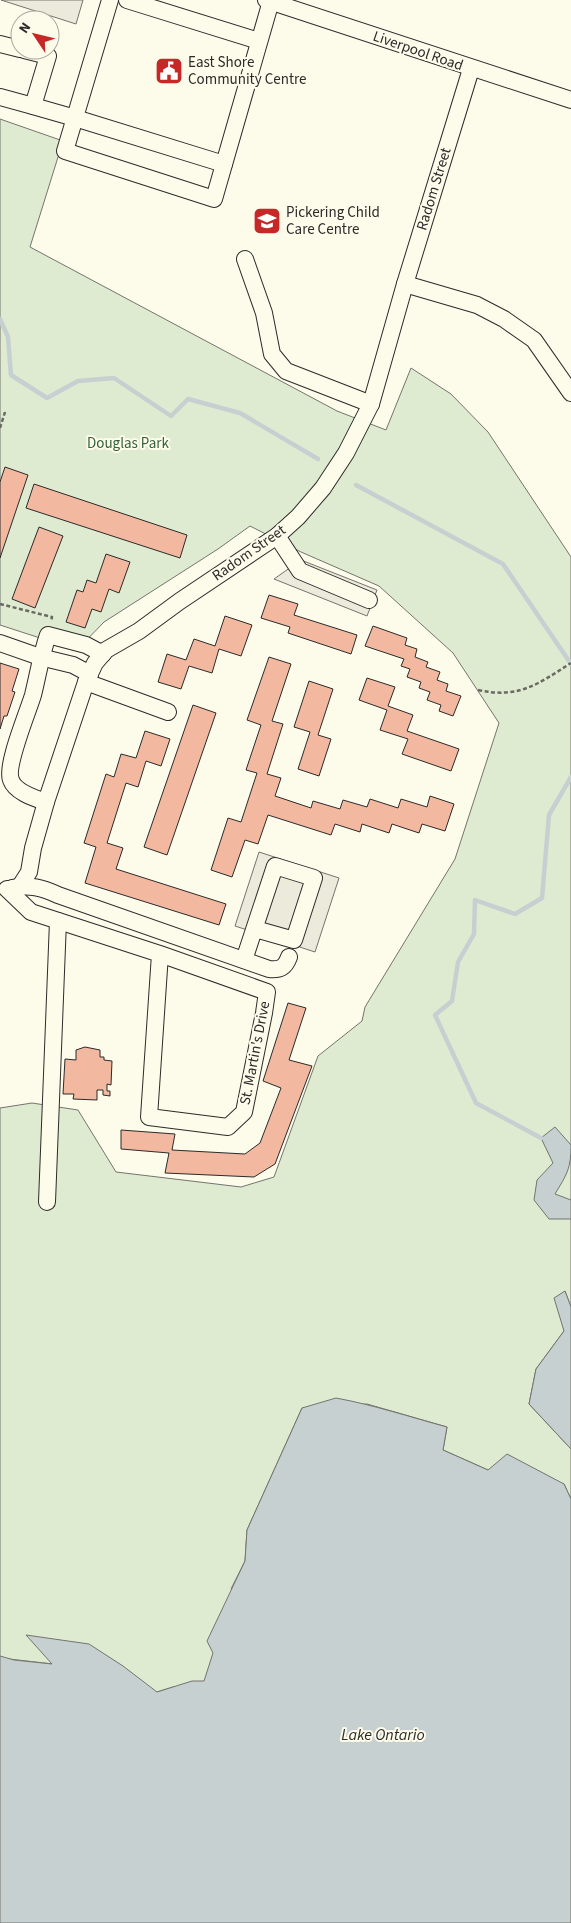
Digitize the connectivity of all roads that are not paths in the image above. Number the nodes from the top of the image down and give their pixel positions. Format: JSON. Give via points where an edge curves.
{"nodes":[{"id":1,"x":110,"y":0,"type":"edge"},
{"id":2,"x":127,"y":0,"type":"edge"},
{"id":3,"x":269,"y":1,"type":"edge"},
{"id":4,"x":259,"y":41,"type":"junction"},
{"id":5,"x":47,"y":60,"type":"edge"},
{"id":6,"x":471,"y":69,"type":"junction"},
{"id":7,"x":0,"y":97,"type":"edge"},
{"id":8,"x":571,"y":100,"type":"edge"},
{"id":9,"x":33,"y":106,"type":"junction"},
{"id":10,"x":75,"y":118,"type":"junction"},
{"id":11,"x":224,"y":164,"type":"junction"},
{"id":12,"x":245,"y":259,"type":"dead end"},
{"id":13,"x":406,"y":284,"type":"junction"},
{"id":14,"x":570,"y":388,"type":"edge"},
{"id":15,"x":371,"y":404,"type":"junction"},
{"id":16,"x":277,"y":536,"type":"junction"},
{"id":17,"x":369,"y":600,"type":"dead end"},
{"id":18,"x":0,"y":643,"type":"edge"},
{"id":19,"x":102,"y":654,"type":"junction"},
{"id":20,"x":40,"y":657,"type":"junction"},
{"id":21,"x":88,"y":678,"type":"junction"},
{"id":22,"x":168,"y":712,"type":"dead end"},
{"id":23,"x":46,"y":802,"type":"junction"},
{"id":24,"x":9,"y":887,"type":"edge"},
{"id":25,"x":58,"y":921,"type":"junction"},
{"id":26,"x":255,"y":929,"type":"junction"},
{"id":27,"x":160,"y":954,"type":"junction"},
{"id":28,"x":289,"y":957,"type":"dead end"},
{"id":29,"x":244,"y":960,"type":"junction"},
{"id":30,"x":47,"y":1202,"type":"dead end"}],
"edges":[{"from":1,"to":10,"type":"street"},
{"from":2,"to":4,"type":"street"},
{"from":3,"to":4,"type":"street"},
{"from":3,"to":6,"type":"street","name":"Liverpool Road"},
{"from":4,"to":11,"type":"street"},
{"from":5,"to":9,"type":"street"},
{"from":6,"to":8,"type":"street","name":"Liverpool Road"},
{"from":6,"to":13,"type":"street","name":"Radom Street"},
{"from":7,"to":9,"type":"street"},
{"from":9,"to":10,"type":"street"},
{"from":10,"to":11,"type":"street"},
{"from":10,"to":11,"type":"street","via":[[65,151],[205,196],[214,198]]},
{"from":12,"to":15,"type":"street","via":[[264,313],[272,354],[286,371]]},
{"from":13,"to":14,"type":"street","via":[[477,305],[504,319],[534,340]]},
{"from":13,"to":15,"type":"street","name":"Radom Street"},
{"from":15,"to":16,"type":"street","name":"Radom Street","via":[[346,453],[323,488]]},
{"from":16,"to":17,"type":"street","via":[[300,571]]},
{"from":16,"to":19,"type":"street","name":"Radom Street"},
{"from":18,"to":20,"type":"street"},
{"from":19,"to":20,"type":"street","via":[[86,645],[48,635]]},
{"from":19,"to":21,"type":"street","name":"Radom Street"},
{"from":20,"to":21,"type":"street","via":[[73,666]]},
{"from":20,"to":23,"type":"street","via":[[10,777],[13,784],[29,796]]},
{"from":21,"to":22,"type":"street"},
{"from":21,"to":23,"type":"street","name":"Radom Street"},
{"from":23,"to":24,"type":"street","name":"Radom Street","via":[[29,872]]},
{"from":24,"to":25,"type":"street","name":"St. Martin's Drive","via":[[31,912]]},
{"from":24,"to":29,"type":"street","via":[[42,888]]},
{"from":25,"to":27,"type":"street","name":"St. Martin's Drive"},
{"from":25,"to":30,"type":"street"},
{"from":26,"to":26,"type":"street","via":[[294,940],[314,878],[275,866]]},
{"from":26,"to":29,"type":"street"},
{"from":27,"to":27,"type":"street","name":"St. Martin's Drive","via":[[266,992],[244,1112],[228,1127],[149,1117]]},
{"from":28,"to":29,"type":"street","via":[[279,970]]}]}
